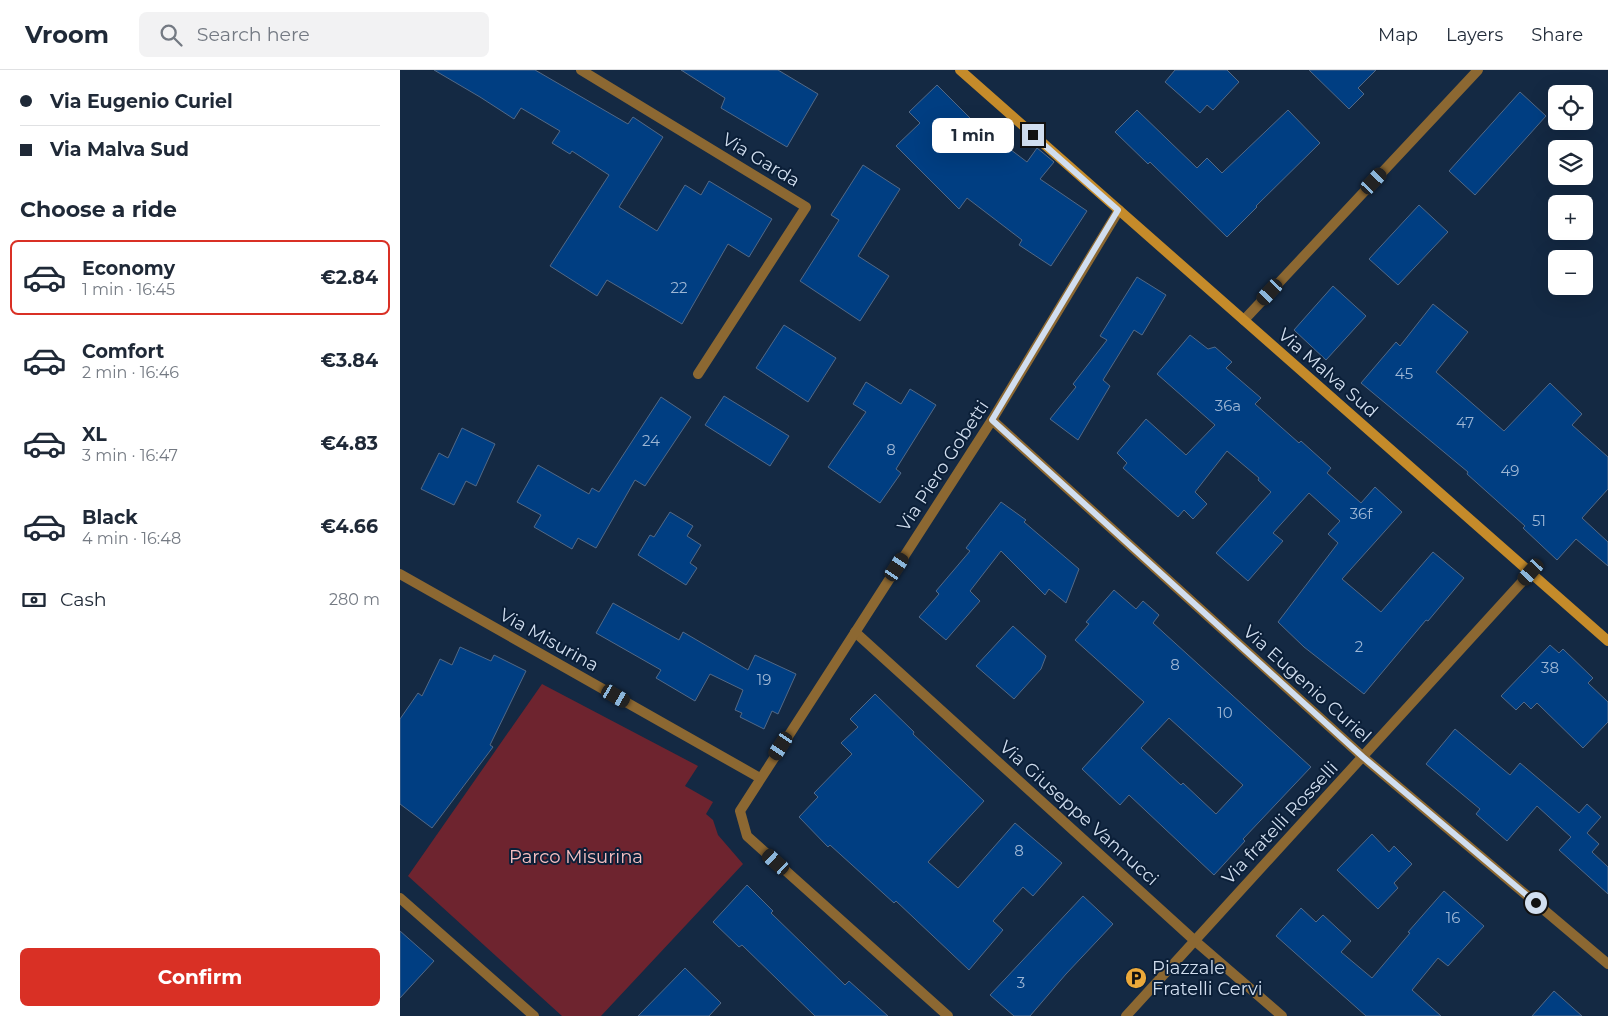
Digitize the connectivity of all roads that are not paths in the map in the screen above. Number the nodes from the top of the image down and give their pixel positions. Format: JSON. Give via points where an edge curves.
{"nodes":[{"id":1,"x":581,"y":70,"type":"edge"},
{"id":2,"x":960,"y":70,"type":"edge"},
{"id":3,"x":1478,"y":70,"type":"edge"},
{"id":4,"x":1118,"y":210,"type":"junction"},
{"id":5,"x":1244,"y":320,"type":"junction"},
{"id":6,"x":698,"y":374,"type":"dead end"},
{"id":7,"x":992,"y":420,"type":"junction"},
{"id":8,"x":1531,"y":572,"type":"junction"},
{"id":9,"x":400,"y":574,"type":"edge"},
{"id":10,"x":855,"y":632,"type":"junction"},
{"id":11,"x":1608,"y":640,"type":"edge"},
{"id":12,"x":1363,"y":757,"type":"junction"},
{"id":13,"x":760,"y":778,"type":"junction"},
{"id":14,"x":400,"y":898,"type":"edge"},
{"id":15,"x":1194,"y":940,"type":"junction"},
{"id":16,"x":1608,"y":964,"type":"edge"},
{"id":17,"x":534,"y":1016,"type":"edge"},
{"id":18,"x":948,"y":1016,"type":"edge"},
{"id":19,"x":1126,"y":1016,"type":"edge"},
{"id":20,"x":1282,"y":1016,"type":"edge"}],
"edges":[{"from":1,"to":6,"type":"street","name":"Via Garda","via":[[806,207]]},
{"from":2,"to":4,"type":"street","name":"Via Malva Sud"},
{"from":3,"to":5,"type":"street"},
{"from":4,"to":5,"type":"street","name":"Via Malva Sud"},
{"from":4,"to":7,"type":"street","name":"Via Piero Gobetti"},
{"from":5,"to":8,"type":"street","name":"Via Malva Sud"},
{"from":7,"to":10,"type":"street","name":"Via Piero Gobetti"},
{"from":7,"to":12,"type":"street","name":"Via Eugenio Curiel"},
{"from":8,"to":11,"type":"street","name":"Via Malva Sud"},
{"from":8,"to":12,"type":"street","name":"Via fratelli Rosselli"},
{"from":9,"to":13,"type":"street","name":"Via Misurina"},
{"from":10,"to":13,"type":"street","name":"Via Piero Gobetti"},
{"from":10,"to":15,"type":"street","name":"Via Giuseppe Vannucci"},
{"from":12,"to":15,"type":"street","name":"Via fratelli Rosselli"},
{"from":12,"to":16,"type":"street","name":"Via Eugenio Curiel"},
{"from":13,"to":18,"type":"street","name":"Via Piero Gobetti","via":[[740,811],[747,836]]},
{"from":14,"to":17,"type":"street"},
{"from":15,"to":19,"type":"street"},
{"from":15,"to":20,"type":"street","name":"Via Giuseppe Vannucci"}]}
